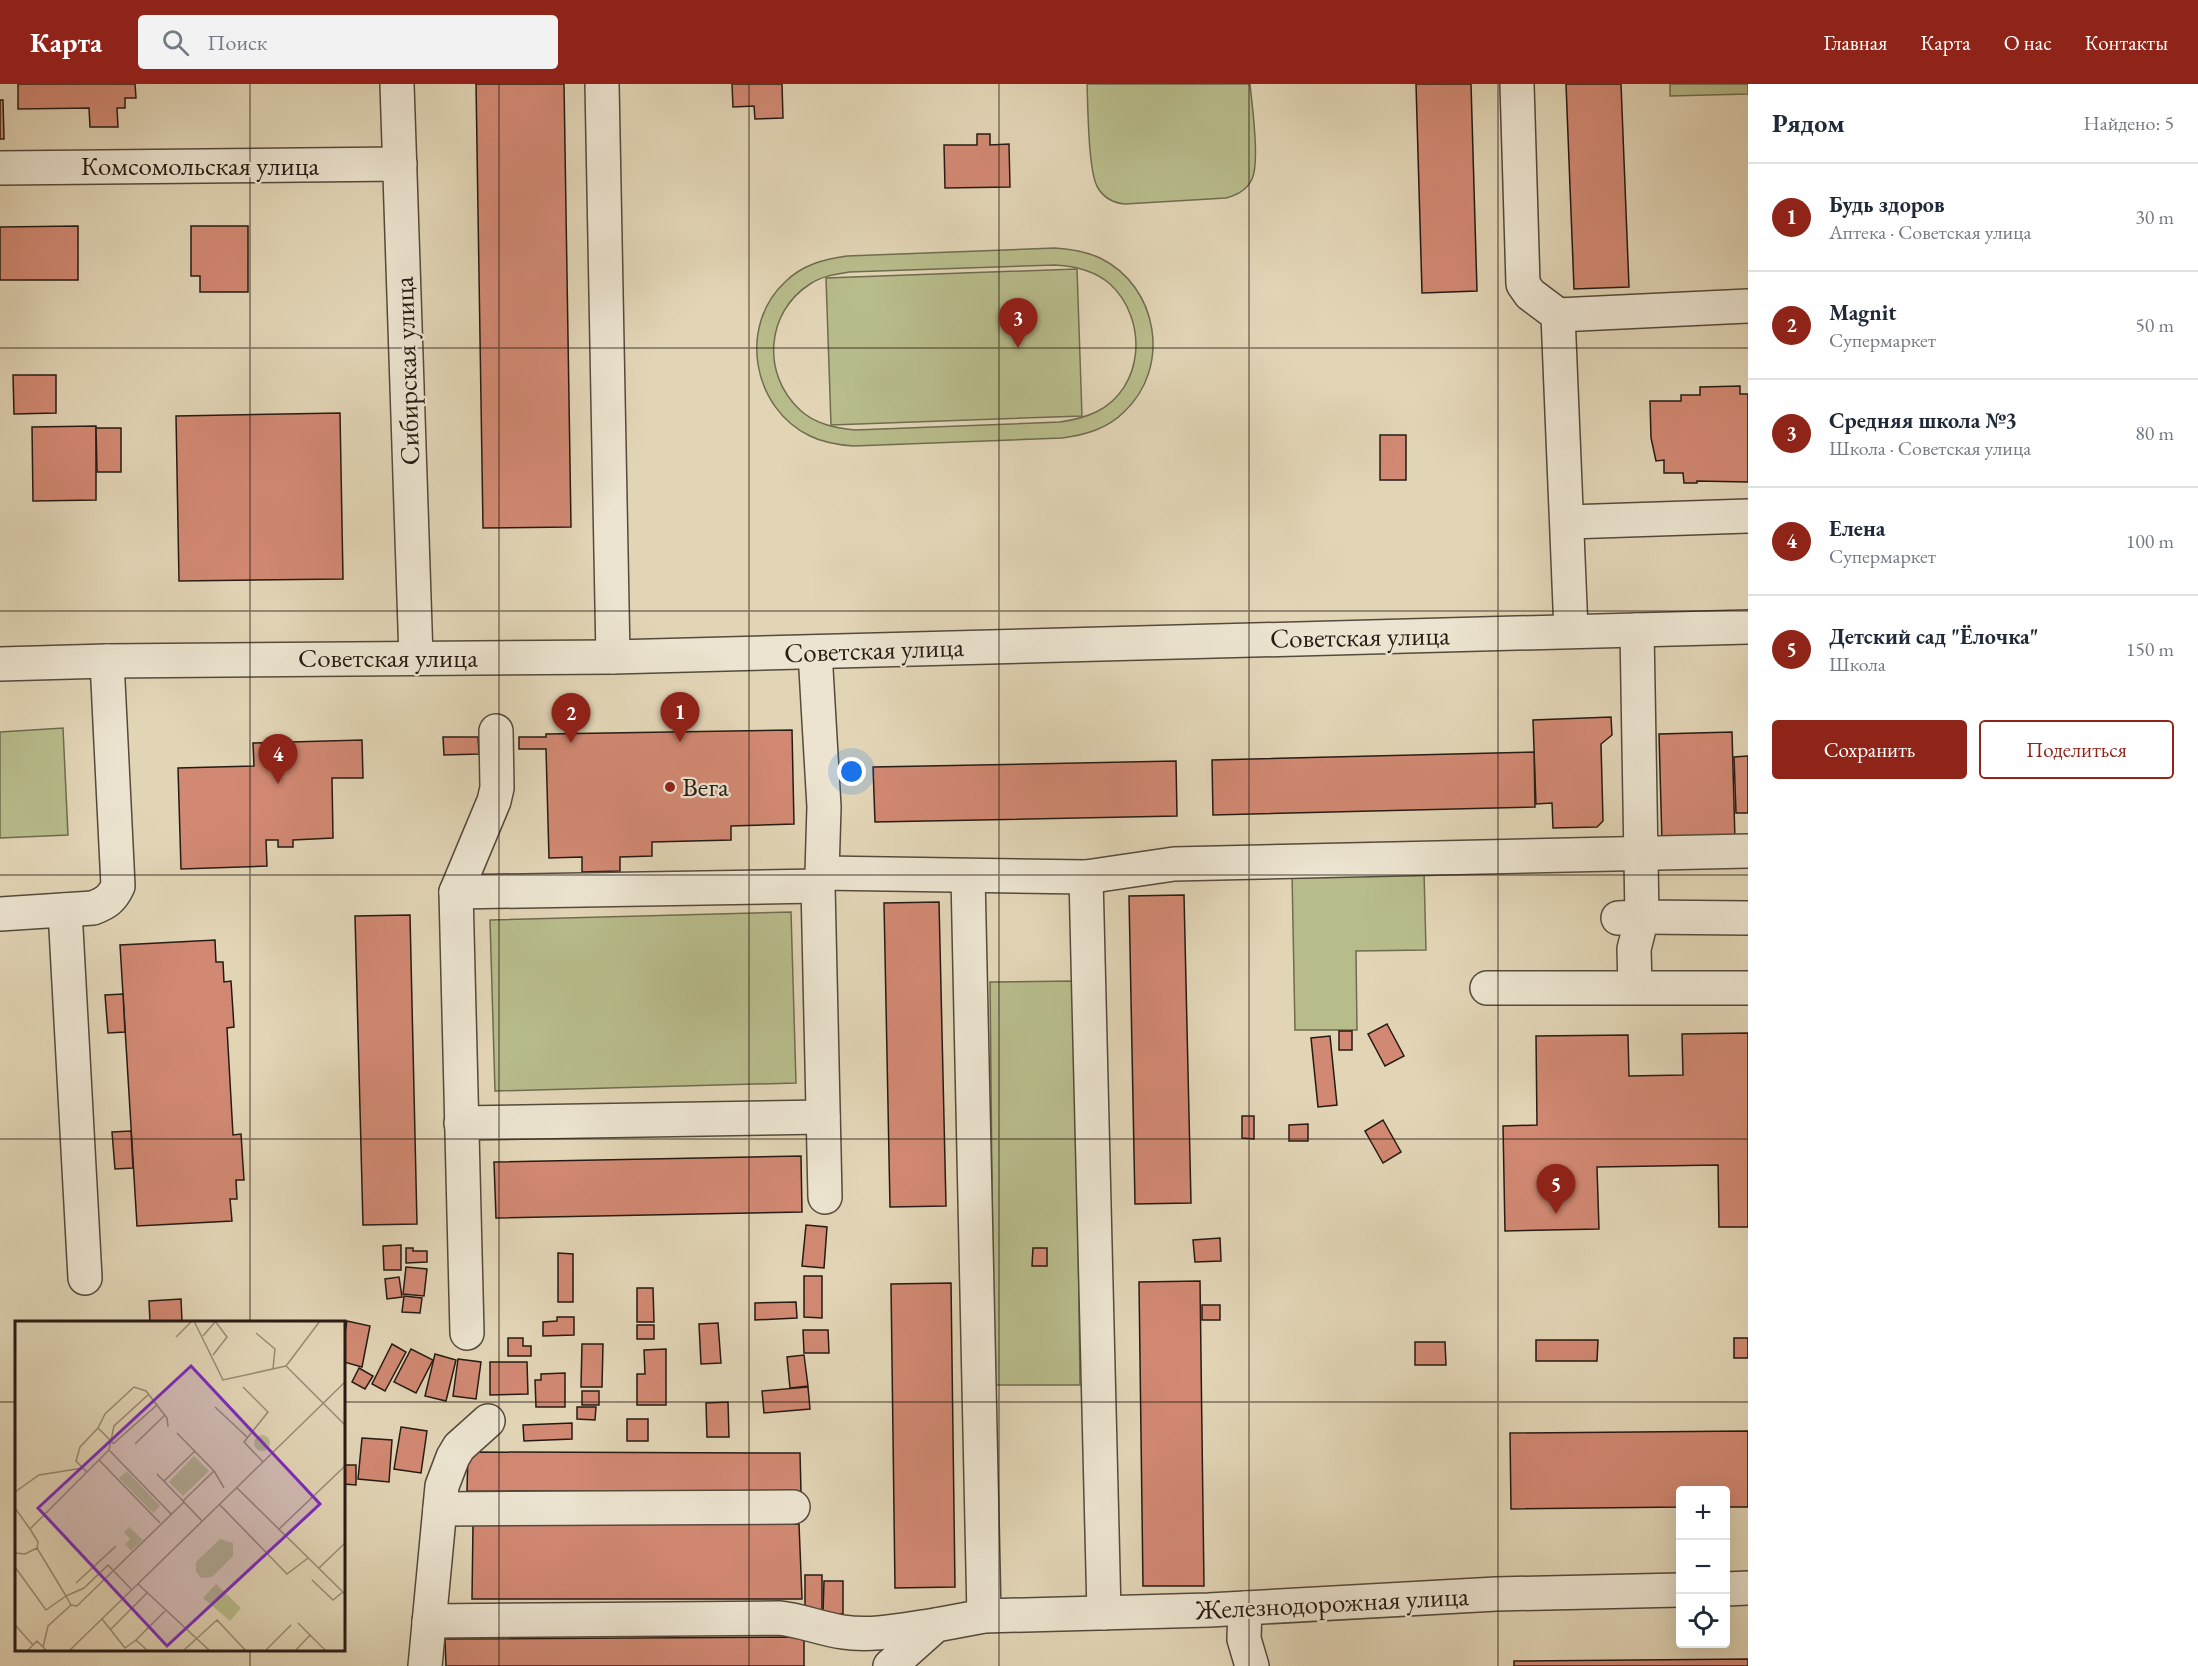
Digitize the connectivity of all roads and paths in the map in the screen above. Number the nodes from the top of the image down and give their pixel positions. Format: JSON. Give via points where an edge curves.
{"nodes":[{"id":1,"x":397,"y":84,"type":"edge"},
{"id":2,"x":602,"y":84,"type":"edge"},
{"id":3,"x":1517,"y":84,"type":"edge"},
{"id":4,"x":400,"y":165,"type":"junction"},
{"id":5,"x":0,"y":168,"type":"edge"},
{"id":6,"x":1748,"y":306,"type":"edge"},
{"id":7,"x":1558,"y":315,"type":"junction"},
{"id":8,"x":1748,"y":516,"type":"edge"},
{"id":9,"x":1568,"y":522,"type":"junction"},
{"id":10,"x":1748,"y":627,"type":"edge"},
{"id":11,"x":1637,"y":630,"type":"junction"},
{"id":12,"x":1571,"y":631,"type":"junction"},
{"id":13,"x":815,"y":652,"type":"junction"},
{"id":14,"x":614,"y":657,"type":"junction"},
{"id":15,"x":416,"y":658,"type":"junction"},
{"id":16,"x":106,"y":661,"type":"junction"},
{"id":17,"x":0,"y":664,"type":"edge"},
{"id":18,"x":496,"y":731,"type":"dead end"},
{"id":19,"x":1748,"y":851,"type":"edge"},
{"id":20,"x":1639,"y":854,"type":"junction"},
{"id":21,"x":968,"y":876,"type":"junction"},
{"id":22,"x":1086,"y":877,"type":"junction"},
{"id":23,"x":820,"y":880,"type":"junction"},
{"id":24,"x":456,"y":892,"type":"junction"},
{"id":25,"x":65,"y":910,"type":"junction"},
{"id":26,"x":0,"y":914,"type":"edge"},
{"id":27,"x":1630,"y":917,"type":"junction"},
{"id":28,"x":1748,"y":918,"type":"edge"},
{"id":29,"x":1635,"y":987,"type":"junction"},
{"id":30,"x":1487,"y":988,"type":"dead end"},
{"id":31,"x":1748,"y":988,"type":"edge"},
{"id":32,"x":823,"y":1117,"type":"junction"},
{"id":33,"x":461,"y":1122,"type":"junction"},
{"id":34,"x":825,"y":1197,"type":"dead end"},
{"id":35,"x":85,"y":1278,"type":"dead end"},
{"id":36,"x":467,"y":1333,"type":"dead end"},
{"id":37,"x":488,"y":1421,"type":"dead end"},
{"id":38,"x":793,"y":1507,"type":"dead end"},
{"id":39,"x":440,"y":1509,"type":"junction"},
{"id":40,"x":1748,"y":1588,"type":"edge"},
{"id":41,"x":1730,"y":1589,"type":"edge"},
{"id":42,"x":1676,"y":1590,"type":"edge"},
{"id":43,"x":1245,"y":1608,"type":"junction"},
{"id":44,"x":1104,"y":1613,"type":"junction"},
{"id":45,"x":984,"y":1616,"type":"junction"},
{"id":46,"x":429,"y":1621,"type":"junction"},
{"id":47,"x":924,"y":1644,"type":"edge"},
{"id":48,"x":1254,"y":1662,"type":"edge"},
{"id":49,"x":425,"y":1666,"type":"edge"},
{"id":50,"x":890,"y":1666,"type":"edge"}],
"edges":[{"from":1,"to":4,"type":"street","name":"Сибирская улица"},
{"from":2,"to":14,"type":"street"},
{"from":3,"to":7,"type":"street","via":[[1522,284]]},
{"from":4,"to":5,"type":"street","name":"Комсомольская улица"},
{"from":4,"to":15,"type":"street","name":"Сибирская улица"},
{"from":6,"to":7,"type":"street"},
{"from":7,"to":9,"type":"street"},
{"from":8,"to":9,"type":"street"},
{"from":9,"to":12,"type":"street"},
{"from":10,"to":11,"type":"street","name":"Советская улица"},
{"from":11,"to":12,"type":"street","name":"Советская улица"},
{"from":11,"to":20,"type":"street"},
{"from":12,"to":13,"type":"street","name":"Советская улица"},
{"from":13,"to":14,"type":"street","name":"Советская улица"},
{"from":13,"to":23,"type":"street","via":[[824,807]]},
{"from":14,"to":15,"type":"street","name":"Советская улица","via":[[495,671]]},
{"from":15,"to":16,"type":"street","name":"Советская улица"},
{"from":16,"to":17,"type":"street","name":"Советская улица"},
{"from":16,"to":25,"type":"street","via":[[118,886],[104,904]]},
{"from":18,"to":24,"type":"street","via":[[495,801]]},
{"from":19,"to":20,"type":"street"},
{"from":20,"to":22,"type":"street","via":[[1174,864]]},
{"from":20,"to":27,"type":"street"},
{"from":21,"to":22,"type":"street"},
{"from":21,"to":23,"type":"street"},
{"from":21,"to":45,"type":"street"},
{"from":22,"to":44,"type":"street"},
{"from":23,"to":24,"type":"street"},
{"from":23,"to":32,"type":"street"},
{"from":24,"to":33,"type":"street"},
{"from":25,"to":26,"type":"street"},
{"from":25,"to":35,"type":"street"},
{"from":27,"to":28,"type":"street"},
{"from":27,"to":29,"type":"street"},
{"from":29,"to":30,"type":"street"},
{"from":29,"to":31,"type":"street"},
{"from":32,"to":33,"type":"street"},
{"from":32,"to":34,"type":"street"},
{"from":33,"to":36,"type":"street"},
{"from":37,"to":39,"type":"street","via":[[453,1457],[442,1486]]},
{"from":38,"to":39,"type":"street"},
{"from":39,"to":46,"type":"street"},
{"from":40,"to":41,"type":"street"},
{"from":42,"to":43,"type":"street","name":"Железнодорожная улица","via":[[1496,1594]]},
{"from":43,"to":44,"type":"street","name":"Железнодорожная улица"},
{"from":43,"to":48,"type":"street","via":[[1244,1639]]},
{"from":44,"to":45,"type":"street","name":"Железнодорожная улица"},
{"from":45,"to":47,"type":"street","name":"Железнодорожная улица"},
{"from":46,"to":47,"type":"street","name":"Железнодорожная улица","via":[[779,1618]]},
{"from":46,"to":49,"type":"street"},
{"from":47,"to":50,"type":"street"}]}
